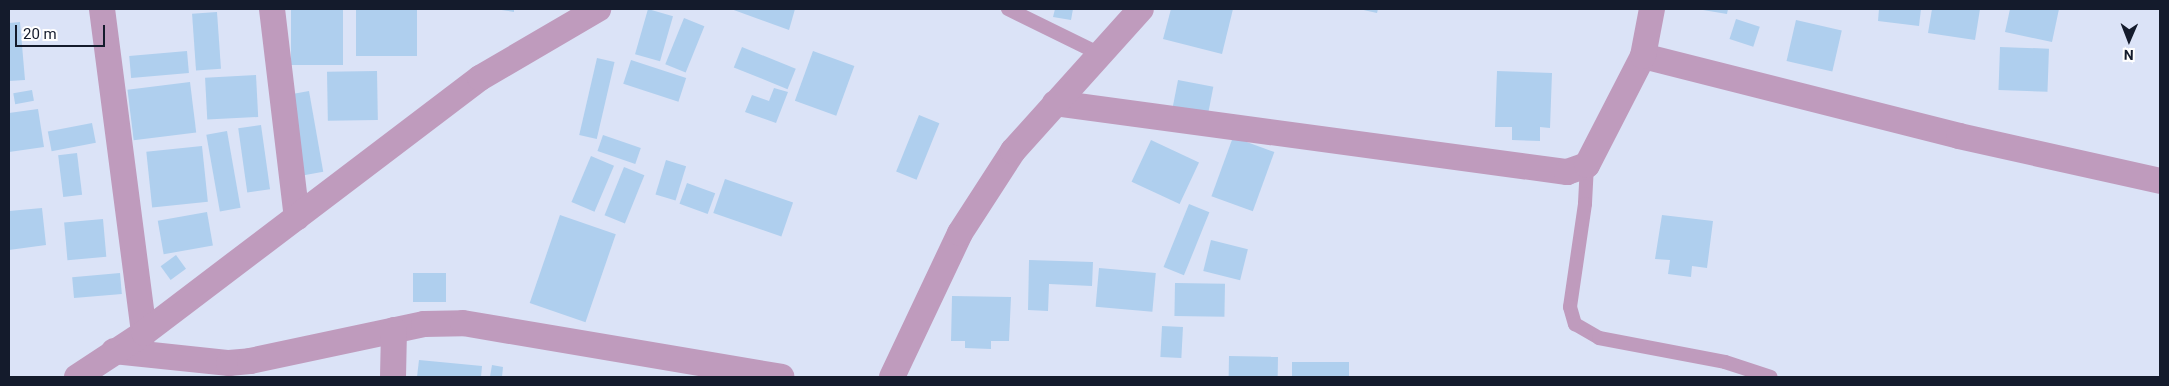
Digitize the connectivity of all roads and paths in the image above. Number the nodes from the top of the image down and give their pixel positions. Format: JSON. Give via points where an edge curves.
{"nodes":[{"id":1,"x":102,"y":9,"type":"edge"},
{"id":2,"x":272,"y":9,"type":"edge"},
{"id":3,"x":598,"y":9,"type":"edge"},
{"id":4,"x":1008,"y":9,"type":"edge"},
{"id":5,"x":1141,"y":9,"type":"edge"},
{"id":6,"x":1652,"y":9,"type":"edge"},
{"id":7,"x":1100,"y":54,"type":"junction"},
{"id":8,"x":1643,"y":56,"type":"junction"},
{"id":9,"x":1055,"y":104,"type":"junction"},
{"id":10,"x":1587,"y":166,"type":"junction"},
{"id":11,"x":2160,"y":181,"type":"edge"},
{"id":12,"x":297,"y":218,"type":"junction"},
{"id":13,"x":394,"y":330,"type":"junction"},
{"id":14,"x":144,"y":333,"type":"junction"},
{"id":15,"x":114,"y":351,"type":"junction"},
{"id":16,"x":77,"y":377,"type":"edge"},
{"id":17,"x":393,"y":377,"type":"edge"},
{"id":18,"x":781,"y":377,"type":"edge"},
{"id":19,"x":892,"y":377,"type":"edge"},
{"id":20,"x":1771,"y":377,"type":"edge"}],
"edges":[{"from":1,"to":14,"type":"street"},
{"from":2,"to":12,"type":"street"},
{"from":3,"to":12,"type":"street","via":[[480,78]]},
{"from":4,"to":7,"type":"lane"},
{"from":5,"to":7,"type":"street"},
{"from":6,"to":8,"type":"street"},
{"from":7,"to":9,"type":"street"},
{"from":8,"to":10,"type":"street"},
{"from":8,"to":11,"type":"street","via":[[1959,136]]},
{"from":9,"to":10,"type":"street","via":[[1541,169],[1567,172]]},
{"from":9,"to":19,"type":"street","via":[[1013,151],[960,233]]},
{"from":10,"to":20,"type":"lane","via":[[1570,307],[1575,324],[1599,338],[1725,362]]},
{"from":12,"to":14,"type":"street"},
{"from":13,"to":15,"type":"street","via":[[228,363]]},
{"from":13,"to":17,"type":"street"},
{"from":13,"to":18,"type":"street","via":[[463,323]]},
{"from":14,"to":15,"type":"street"},
{"from":15,"to":16,"type":"street"}]}
